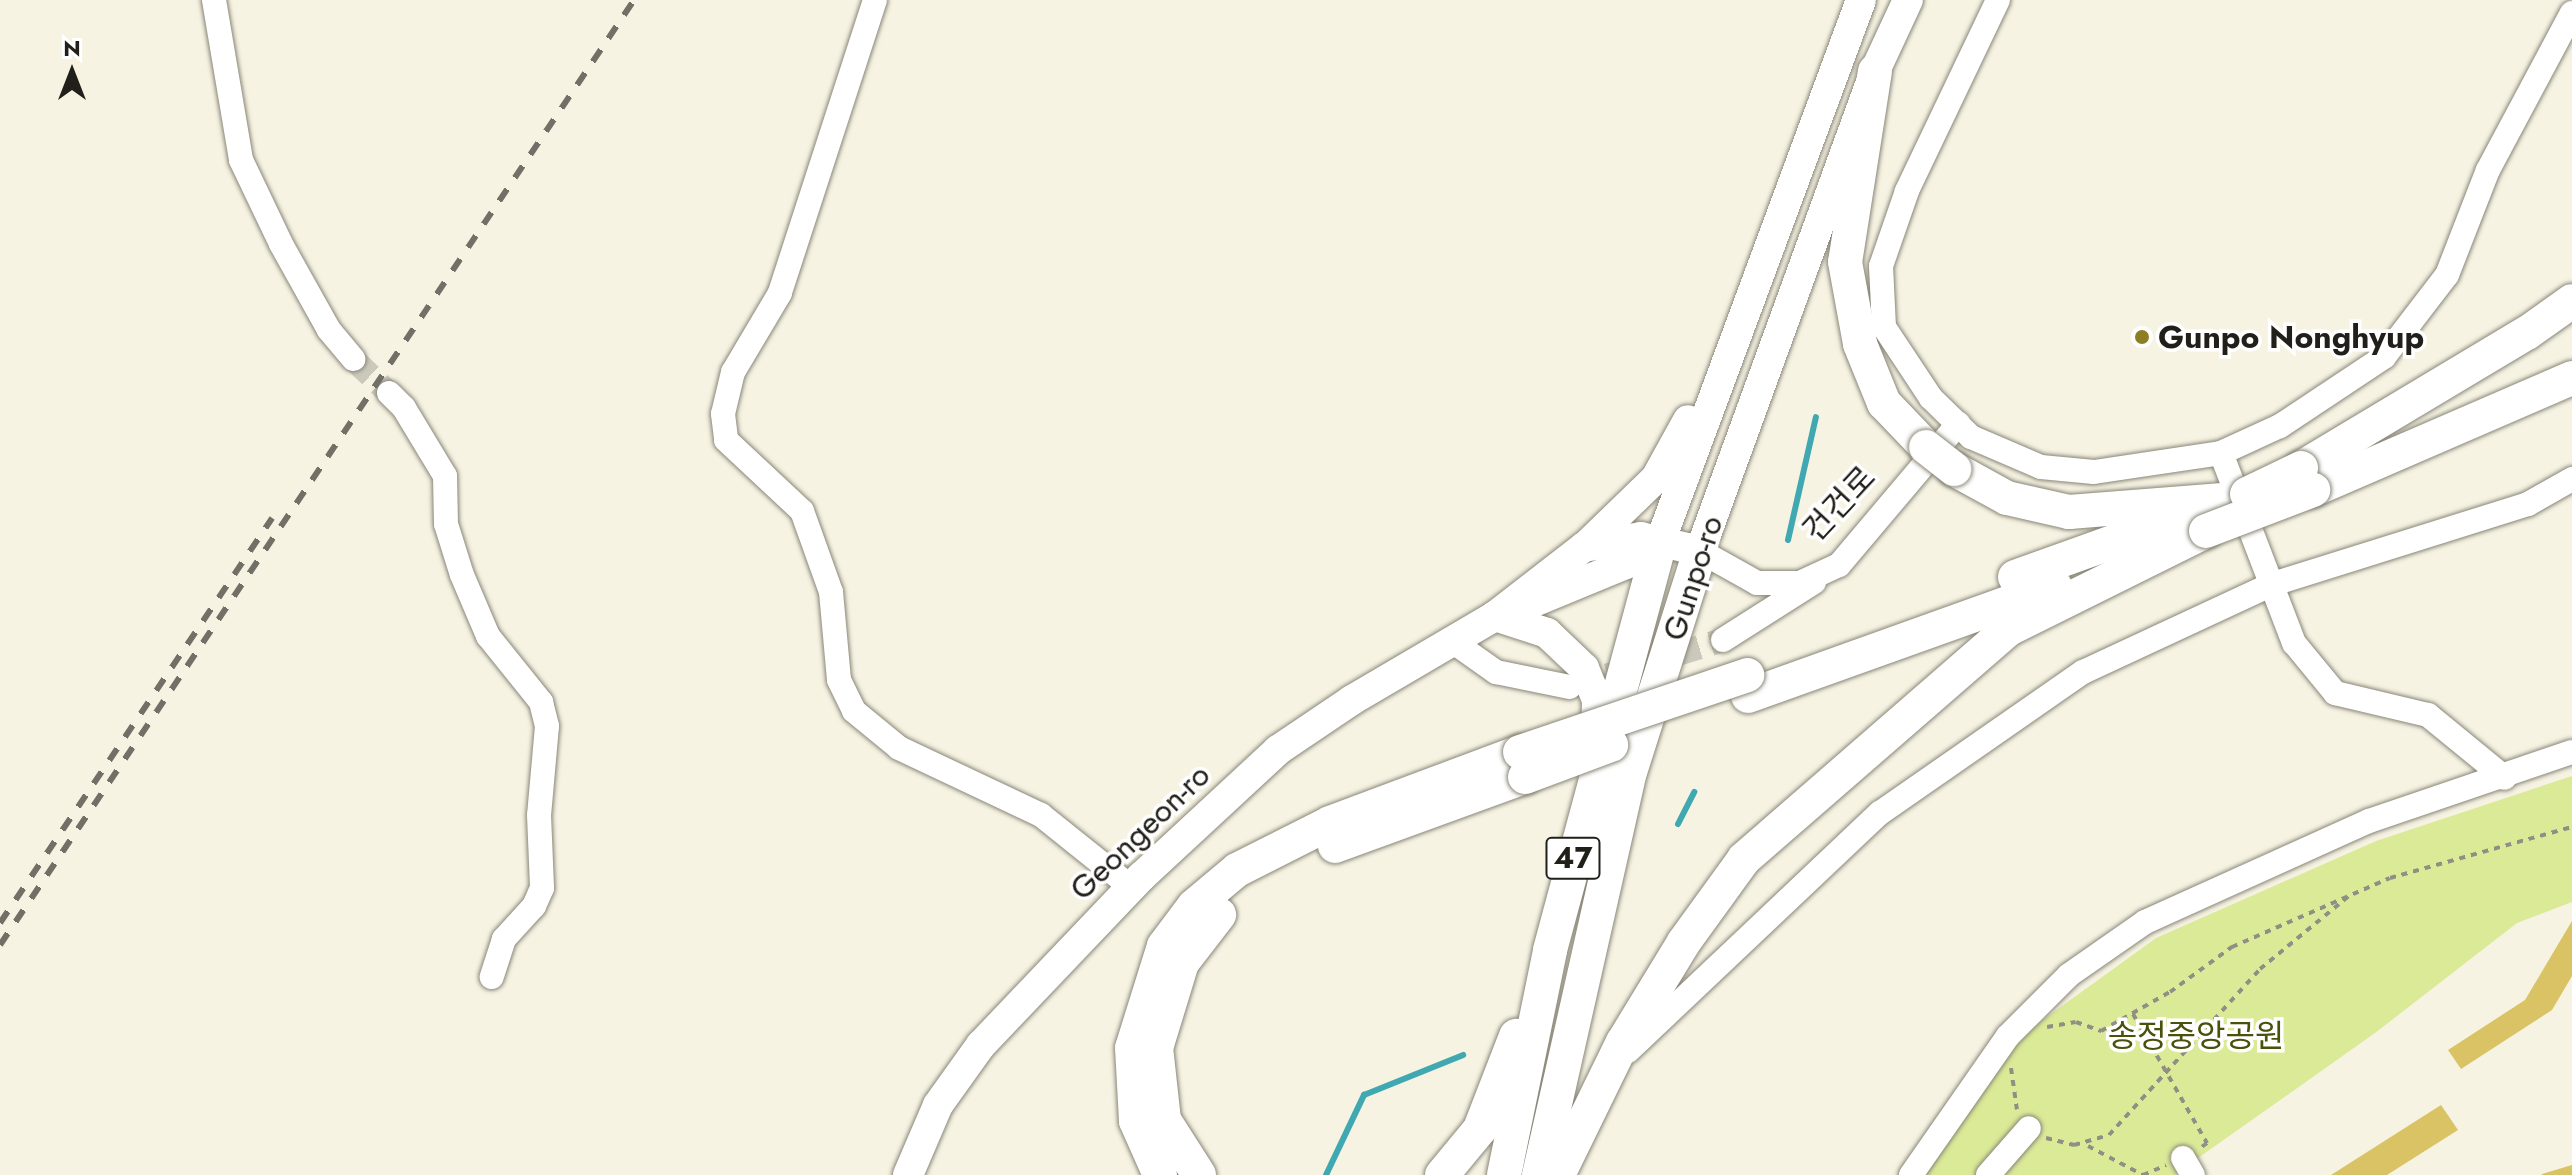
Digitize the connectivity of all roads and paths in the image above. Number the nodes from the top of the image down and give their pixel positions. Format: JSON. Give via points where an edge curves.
{"nodes":[{"id":1,"x":214,"y":0,"type":"edge"},
{"id":2,"x":875,"y":0,"type":"edge"},
{"id":3,"x":1861,"y":0,"type":"edge"},
{"id":4,"x":1908,"y":0,"type":"edge"},
{"id":5,"x":1998,"y":0,"type":"edge"},
{"id":6,"x":2572,"y":13,"type":"edge"},
{"id":7,"x":1875,"y":71,"type":"junction"},
{"id":8,"x":2572,"y":301,"type":"edge"},
{"id":9,"x":353,"y":359,"type":"tunnel mouth"},
{"id":10,"x":2565,"y":385,"type":"edge"},
{"id":11,"x":389,"y":393,"type":"tunnel mouth"},
{"id":12,"x":1706,"y":417,"type":"junction"},
{"id":13,"x":1958,"y":424,"type":"junction"},
{"id":14,"x":2221,"y":453,"type":"junction"},
{"id":15,"x":2307,"y":479,"type":"junction"},
{"id":16,"x":2572,"y":479,"type":"edge"},
{"id":17,"x":2235,"y":499,"type":"junction"},
{"id":18,"x":2202,"y":521,"type":"junction"},
{"id":19,"x":1659,"y":545,"type":"junction"},
{"id":20,"x":1584,"y":547,"type":"junction"},
{"id":21,"x":1700,"y":551,"type":"junction"},
{"id":22,"x":1839,"y":565,"type":"junction"},
{"id":23,"x":2273,"y":584,"type":"junction"},
{"id":24,"x":1495,"y":616,"type":"junction"},
{"id":25,"x":1723,"y":640,"type":"tunnel mouth"},
{"id":26,"x":1452,"y":641,"type":"junction"},
{"id":27,"x":1569,"y":687,"type":"tunnel mouth"},
{"id":28,"x":2572,"y":752,"type":"edge"},
{"id":29,"x":1522,"y":764,"type":"junction"},
{"id":30,"x":1596,"y":764,"type":"junction"},
{"id":31,"x":2505,"y":778,"type":"junction"},
{"id":32,"x":2572,"y":827,"type":"edge"},
{"id":33,"x":1131,"y":887,"type":"junction"},
{"id":34,"x":2350,"y":895,"type":"junction"},
{"id":35,"x":1550,"y":950,"type":"junction"},
{"id":36,"x":492,"y":977,"type":"dead end"},
{"id":37,"x":2133,"y":1013,"type":"junction"},
{"id":38,"x":2036,"y":1034,"type":"dead end"},
{"id":39,"x":2016,"y":1053,"type":"dead end"},
{"id":40,"x":1611,"y":1067,"type":"junction"},
{"id":41,"x":2166,"y":1069,"type":"junction"},
{"id":42,"x":2029,"y":1128,"type":"junction"},
{"id":43,"x":2086,"y":1144,"type":"junction"},
{"id":44,"x":2188,"y":1167,"type":"edge"},
{"id":45,"x":908,"y":1175,"type":"edge"},
{"id":46,"x":1160,"y":1175,"type":"edge"},
{"id":47,"x":1199,"y":1175,"type":"edge"},
{"id":48,"x":1442,"y":1175,"type":"edge"},
{"id":49,"x":1504,"y":1175,"type":"edge"},
{"id":50,"x":1539,"y":1175,"type":"edge"},
{"id":51,"x":1558,"y":1175,"type":"edge"},
{"id":52,"x":1911,"y":1175,"type":"edge"},
{"id":53,"x":1988,"y":1175,"type":"edge"}],
"edges":[{"from":1,"to":9,"type":"street","via":[[233,127],[246,174],[329,330]]},
{"from":2,"to":33,"type":"street","via":[[780,293],[733,372],[723,414],[726,440],[802,511],[831,592],[839,680],[854,711],[899,748],[1041,815]]},
{"from":3,"to":12,"type":"main road","name":"Gunpo-ro","number":"47"},
{"from":4,"to":7,"type":"main road","name":"Gunpo-ro","number":"47"},
{"from":5,"to":13,"type":"street","via":[[1907,191],[1881,266],[1884,327],[1931,398]]},
{"from":6,"to":14,"type":"street","via":[[2488,170],[2447,275],[2384,357],[2280,426]]},
{"from":7,"to":17,"type":"highway","bridge":true,"via":[[1845,262],[1860,344],[1884,403],[1954,469],[2007,498],[2069,512]]},
{"from":7,"to":21,"type":"main road","name":"Gunpo-ro","number":"47"},
{"from":8,"to":15,"type":"highway"},
{"from":10,"to":15,"type":"highway"},
{"from":11,"to":36,"type":"street","via":[[404,408],[445,476],[446,524],[462,575],[488,636],[541,702],[547,726],[539,815],[542,888],[534,906],[504,939]]},
{"from":12,"to":19,"type":"main road","name":"Gunpo-ro","number":"47"},
{"from":12,"to":20,"type":"main road","via":[[1689,419],[1656,478]]},
{"from":13,"to":14,"type":"street","via":[[1971,437],[2041,467],[2094,472]]},
{"from":13,"to":22,"type":"street","name":"건건로"},
{"from":14,"to":23,"type":"street"},
{"from":15,"to":17,"type":"highway","bridge":true},
{"from":15,"to":18,"type":"highway","bridge":true},
{"from":16,"to":23,"type":"street","via":[[2528,504]]},
{"from":17,"to":18,"type":"highway"},
{"from":18,"to":29,"type":"highway","bridge":true},
{"from":18,"to":40,"type":"highway","via":[[2009,629],[1744,859],[1684,942]]},
{"from":19,"to":20,"type":"main road","name":"Geongeon-ro","via":[[1641,537]]},
{"from":19,"to":21,"type":"main road","name":"건건로"},
{"from":19,"to":24,"type":"main road","name":"Geongeon-ro","via":[[1525,609]]},
{"from":19,"to":30,"type":"highway","name":"Gunpo-ro","number":"47"},
{"from":20,"to":24,"type":"main road","name":"Geongeon-ro"},
{"from":21,"to":22,"type":"street","name":"건건로","via":[[1757,583],[1800,583]]},
{"from":21,"to":50,"type":"highway","name":"Gunpo-ro","number":"47","via":[[1630,772]]},
{"from":22,"to":25,"type":"street"},
{"from":23,"to":31,"type":"street","via":[[2294,643],[2335,693],[2428,715]]},
{"from":23,"to":40,"type":"street","via":[[2083,672],[1880,813]]},
{"from":24,"to":26,"type":"main road","name":"Geongeon-ro"},
{"from":24,"to":30,"type":"main road","via":[[1547,633],[1584,668],[1597,701]]},
{"from":26,"to":27,"type":"street","via":[[1496,672]]},
{"from":26,"to":33,"type":"main road","name":"Geongeon-ro","via":[[1278,750]]},
{"from":28,"to":31,"type":"street"},
{"from":29,"to":46,"type":"highway","via":[[1330,823],[1237,870],[1194,906],[1164,946],[1132,1048],[1136,1121]]},
{"from":29,"to":47,"type":"highway","via":[[1247,888],[1206,927],[1167,999],[1156,1048],[1164,1120]]},
{"from":30,"to":35,"type":"highway","name":"Gunpo-ro","number":"47"},
{"from":31,"to":52,"type":"street","via":[[2369,821],[2145,922],[2069,975],[2008,1036]]},
{"from":32,"to":34,"type":"path","via":[[2390,878]]},
{"from":33,"to":45,"type":"main road","name":"Geongeon-ro","via":[[981,1045],[938,1105]]},
{"from":34,"to":37,"type":"path","via":[[2232,947]]},
{"from":34,"to":41,"type":"path","via":[[2260,969]]},
{"from":35,"to":48,"type":"highway","via":[[1480,1129]]},
{"from":35,"to":49,"type":"highway","name":"Gunpo-ro","number":"47"},
{"from":37,"to":38,"type":"path","via":[[2101,1031],[2068,1023]]},
{"from":37,"to":41,"type":"path"},
{"from":39,"to":42,"type":"path","via":[[2011,1086]]},
{"from":40,"to":51,"type":"highway"},
{"from":41,"to":43,"type":"path","via":[[2119,1127]]},
{"from":41,"to":44,"type":"path","via":[[2207,1143]]},
{"from":42,"to":43,"type":"path","via":[[2051,1141]]},
{"from":42,"to":53,"type":"street"},
{"from":43,"to":44,"type":"path","via":[[2143,1175]]}]}
